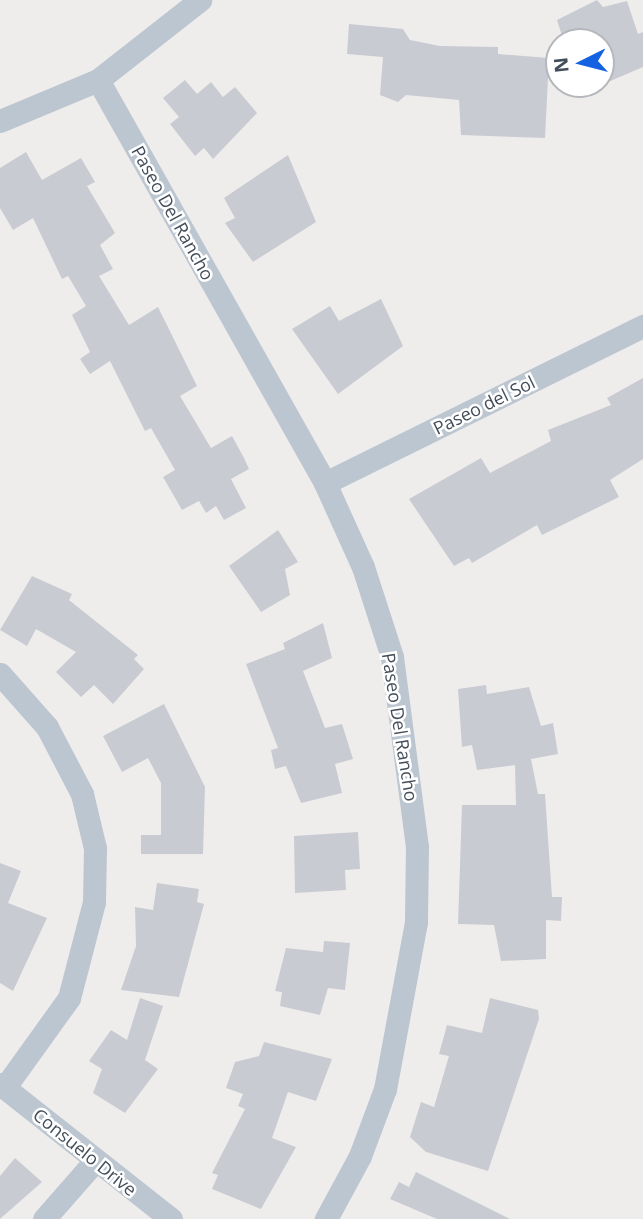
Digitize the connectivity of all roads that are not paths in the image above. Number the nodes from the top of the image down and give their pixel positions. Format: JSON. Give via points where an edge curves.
{"nodes":[{"id":1,"x":200,"y":0,"type":"edge"},
{"id":2,"x":99,"y":80,"type":"junction"},
{"id":3,"x":0,"y":121,"type":"edge"},
{"id":4,"x":643,"y":326,"type":"edge"},
{"id":5,"x":325,"y":483,"type":"junction"},
{"id":6,"x":0,"y":674,"type":"edge"},
{"id":7,"x":3,"y":1086,"type":"edge"},
{"id":8,"x":94,"y":1162,"type":"junction"},
{"id":9,"x":44,"y":1219,"type":"edge"},
{"id":10,"x":171,"y":1219,"type":"edge"},
{"id":11,"x":326,"y":1219,"type":"edge"}],
"edges":[{"from":1,"to":2,"type":"street"},
{"from":2,"to":3,"type":"street"},
{"from":2,"to":5,"type":"street","name":"Paseo Del Rancho"},
{"from":4,"to":5,"type":"street","name":"Paseo del Sol"},
{"from":5,"to":11,"type":"street","name":"Paseo Del Rancho","via":[[363,567],[392,657],[417,847],[406,997],[386,1089]]},
{"from":6,"to":7,"type":"street","via":[[47,727],[82,794],[95,848],[94,902],[69,998]]},
{"from":7,"to":8,"type":"street","name":"Consuelo Drive"},
{"from":8,"to":9,"type":"street"},
{"from":8,"to":10,"type":"street","name":"Consuelo Drive"}]}
